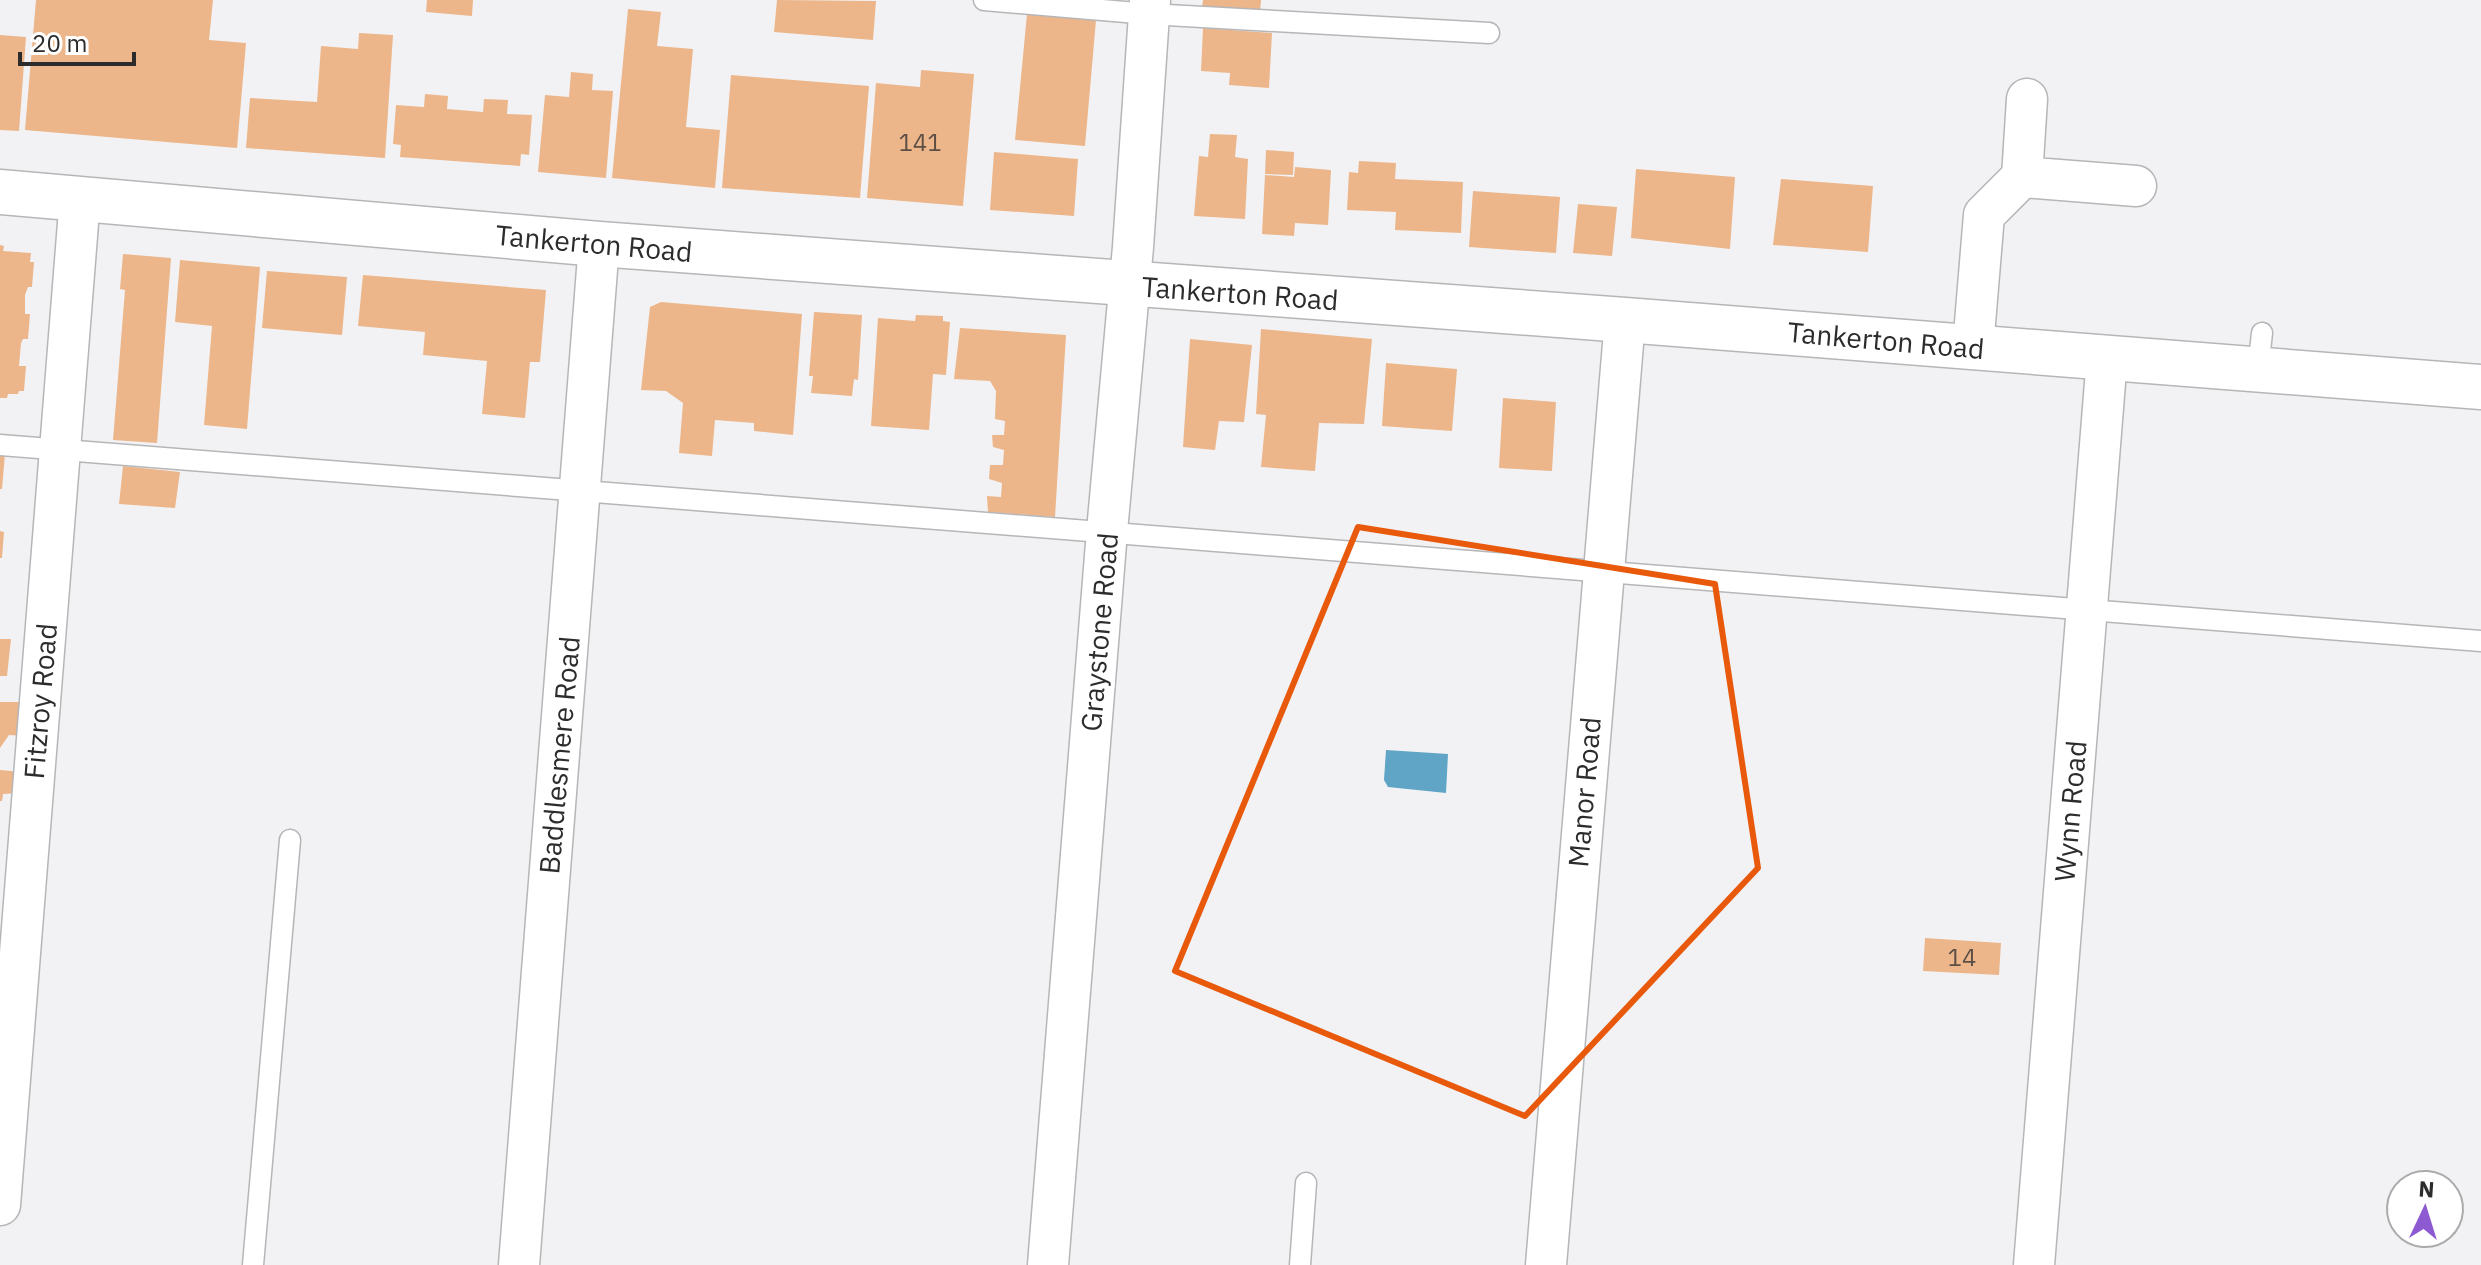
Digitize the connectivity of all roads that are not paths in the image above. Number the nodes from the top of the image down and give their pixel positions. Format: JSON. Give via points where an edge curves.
{"nodes":[{"id":1,"x":984,"y":0,"type":"edge"},
{"id":2,"x":1149,"y":7,"type":"edge"},
{"id":3,"x":1489,"y":33,"type":"dead end"},
{"id":4,"x":2027,"y":99,"type":"dead end"},
{"id":5,"x":2022,"y":177,"type":"junction"},
{"id":6,"x":2136,"y":186,"type":"dead end"},
{"id":7,"x":0,"y":192,"type":"edge"},
{"id":8,"x":80,"y":198,"type":"junction"},
{"id":9,"x":599,"y":244,"type":"junction"},
{"id":10,"x":1130,"y":284,"type":"junction"},
{"id":11,"x":1625,"y":320,"type":"junction"},
{"id":12,"x":1973,"y":347,"type":"junction"},
{"id":13,"x":2107,"y":358,"type":"junction"},
{"id":14,"x":2481,"y":387,"type":"edge"},
{"id":15,"x":0,"y":445,"type":"edge"},
{"id":16,"x":60,"y":451,"type":"junction"},
{"id":17,"x":580,"y":491,"type":"junction"},
{"id":18,"x":1107,"y":531,"type":"junction"},
{"id":19,"x":1602,"y":570,"type":"junction"},
{"id":20,"x":2087,"y":611,"type":"junction"},
{"id":21,"x":2481,"y":641,"type":"edge"},
{"id":22,"x":290,"y":840,"type":"dead end"},
{"id":23,"x":1306,"y":1183,"type":"dead end"},
{"id":24,"x":0,"y":1205,"type":"edge"},
{"id":25,"x":253,"y":1265,"type":"edge"},
{"id":26,"x":519,"y":1265,"type":"edge"},
{"id":27,"x":1048,"y":1265,"type":"edge"},
{"id":28,"x":1300,"y":1265,"type":"edge"},
{"id":29,"x":1546,"y":1265,"type":"edge"},
{"id":30,"x":2034,"y":1265,"type":"edge"}],
"edges":[{"from":1,"to":2,"type":"lane"},
{"from":2,"to":3,"type":"lane"},
{"from":2,"to":10,"type":"street","name":"Graystone Road"},
{"from":4,"to":5,"type":"street"},
{"from":5,"to":6,"type":"street"},
{"from":5,"to":12,"type":"street","via":[[1984,215]]},
{"from":7,"to":8,"type":"main road","name":"Tankerton Road"},
{"from":8,"to":9,"type":"main road","name":"Tankerton Road"},
{"from":8,"to":16,"type":"street","name":"Fitzroy Road"},
{"from":9,"to":10,"type":"main road","name":"Tankerton Road"},
{"from":9,"to":17,"type":"street","name":"Baddlesmere Road"},
{"from":10,"to":11,"type":"main road","name":"Tankerton Road"},
{"from":10,"to":18,"type":"street","name":"Graystone Road"},
{"from":11,"to":12,"type":"main road","name":"Tankerton Road"},
{"from":11,"to":19,"type":"street","name":"Manor Road"},
{"from":12,"to":13,"type":"main road","name":"Tankerton Road"},
{"from":13,"to":14,"type":"main road","name":"Tankerton Road","via":[[2260,351]]},
{"from":13,"to":20,"type":"street","name":"Wynn Road"},
{"from":15,"to":16,"type":"lane"},
{"from":16,"to":17,"type":"lane"},
{"from":16,"to":24,"type":"street","name":"Fitzroy Road"},
{"from":17,"to":18,"type":"lane"},
{"from":17,"to":26,"type":"street","name":"Baddlesmere Road"},
{"from":18,"to":19,"type":"lane"},
{"from":18,"to":27,"type":"street","name":"Graystone Road"},
{"from":19,"to":20,"type":"lane"},
{"from":19,"to":29,"type":"street","name":"Manor Road"},
{"from":20,"to":21,"type":"lane"},
{"from":20,"to":30,"type":"street","name":"Wynn Road"},
{"from":22,"to":25,"type":"lane"},
{"from":23,"to":28,"type":"lane"}]}
